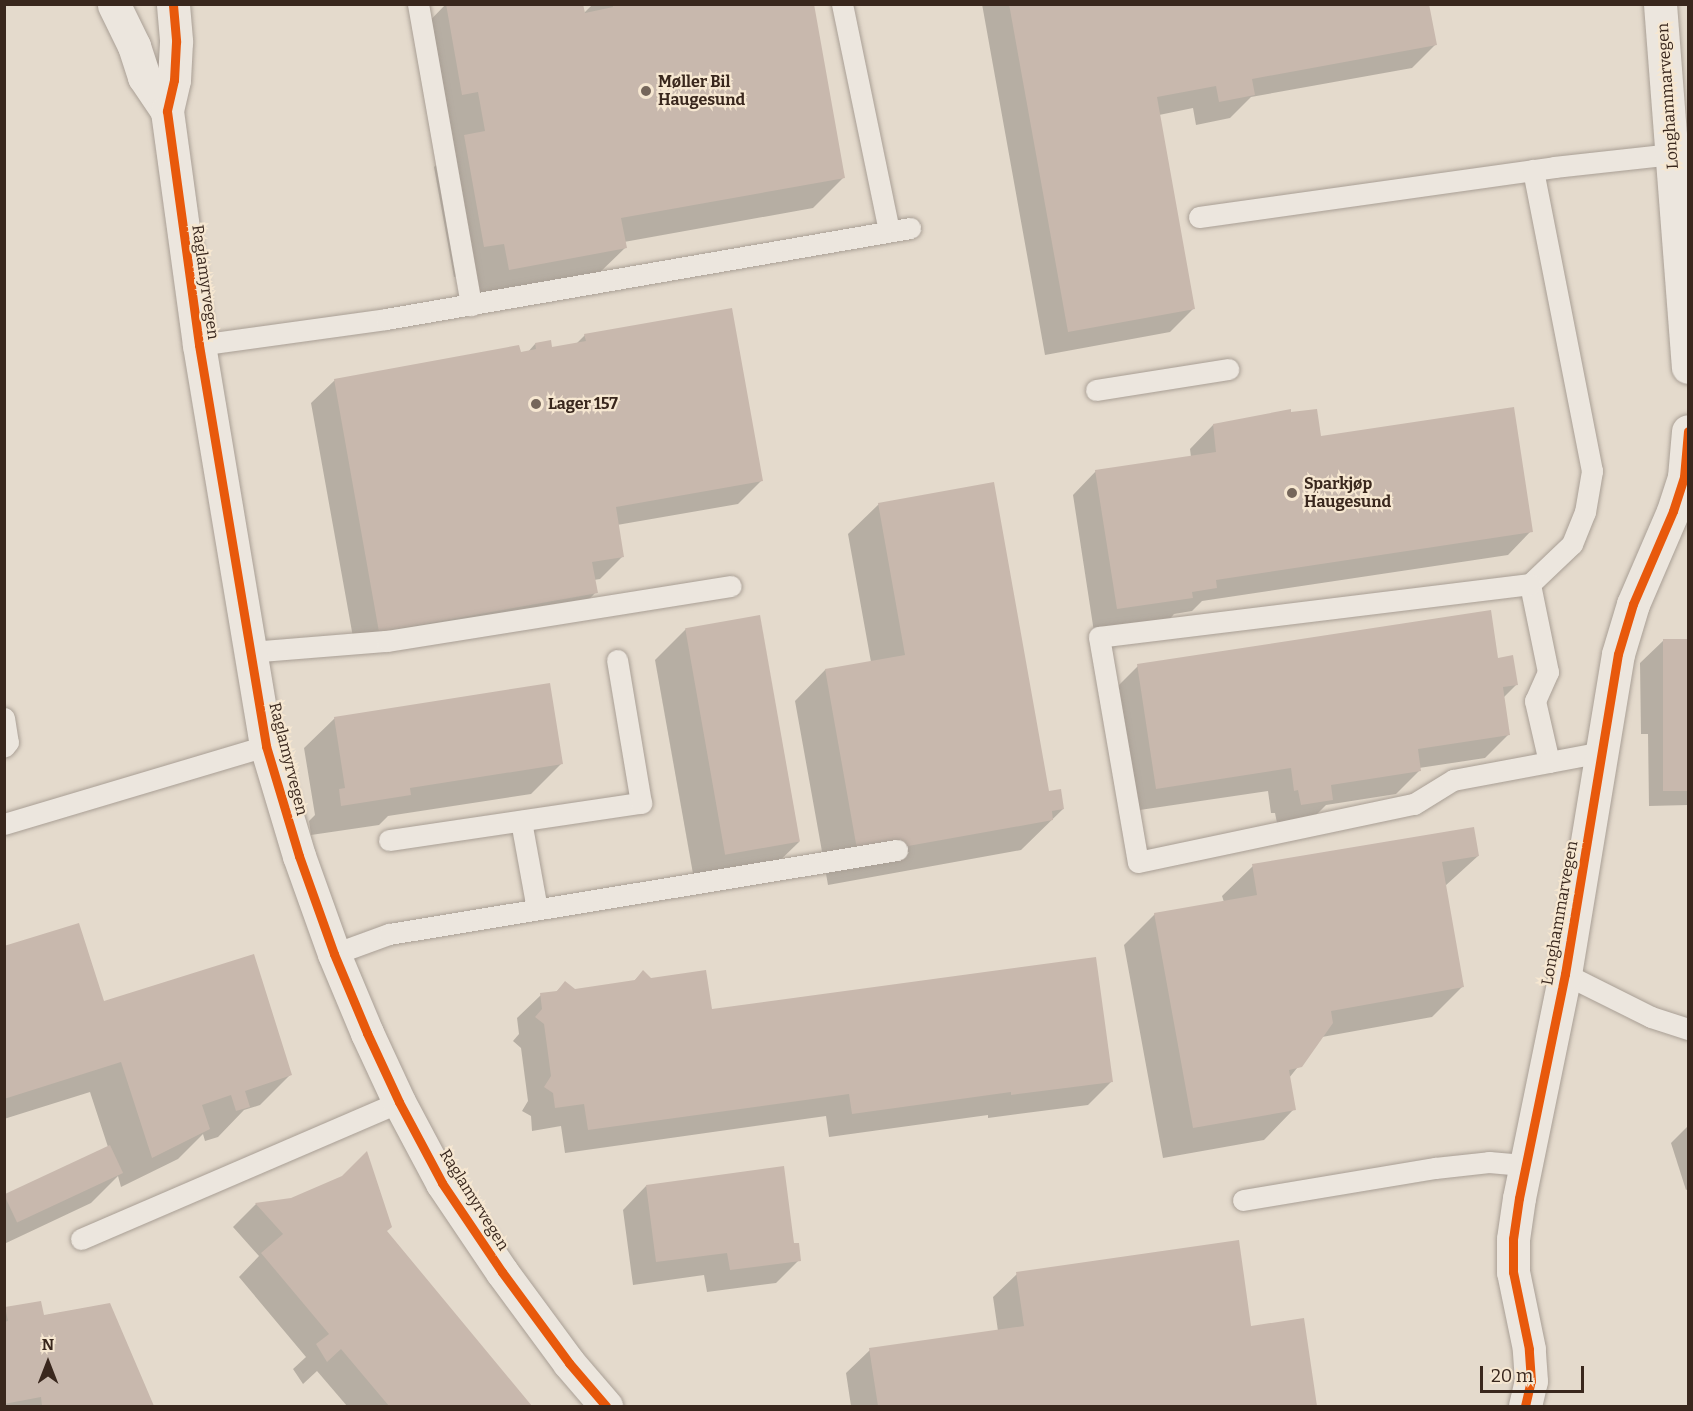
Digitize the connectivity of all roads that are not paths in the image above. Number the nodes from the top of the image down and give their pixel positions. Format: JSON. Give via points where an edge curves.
{"nodes":[{"id":1,"x":114,"y":4,"type":"edge"},
{"id":2,"x":418,"y":4,"type":"edge"},
{"id":3,"x":842,"y":4,"type":"edge"},
{"id":4,"x":1660,"y":4,"type":"edge"},
{"id":5,"x":173,"y":5,"type":"edge"},
{"id":6,"x":167,"y":111,"type":"junction"},
{"id":7,"x":1672,"y":154,"type":"junction"},
{"id":8,"x":1533,"y":170,"type":"junction"},
{"id":9,"x":1682,"y":188,"type":"edge"},
{"id":10,"x":1199,"y":217,"type":"dead end"},
{"id":11,"x":471,"y":305,"type":"junction"},
{"id":12,"x":199,"y":345,"type":"junction"},
{"id":13,"x":1689,"y":367,"type":"edge"},
{"id":14,"x":1228,"y":369,"type":"dead end"},
{"id":15,"x":1096,"y":390,"type":"dead end"},
{"id":16,"x":1689,"y":431,"type":"edge"},
{"id":17,"x":1681,"y":515,"type":"edge"},
{"id":18,"x":1530,"y":584,"type":"junction"},
{"id":19,"x":731,"y":586,"type":"dead end"},
{"id":20,"x":249,"y":652,"type":"junction"},
{"id":21,"x":616,"y":660,"type":"dead end"},
{"id":22,"x":4,"y":718,"type":"edge"},
{"id":23,"x":266,"y":746,"type":"junction"},
{"id":24,"x":4,"y":747,"type":"edge"},
{"id":25,"x":1602,"y":752,"type":"junction"},
{"id":26,"x":1549,"y":762,"type":"junction"},
{"id":27,"x":521,"y":820,"type":"junction"},
{"id":28,"x":4,"y":824,"type":"edge"},
{"id":29,"x":389,"y":840,"type":"dead end"},
{"id":30,"x":897,"y":850,"type":"dead end"},
{"id":31,"x":537,"y":909,"type":"junction"},
{"id":32,"x":334,"y":954,"type":"junction"},
{"id":33,"x":1565,"y":974,"type":"junction"},
{"id":34,"x":1689,"y":1029,"type":"edge"},
{"id":35,"x":399,"y":1102,"type":"junction"},
{"id":36,"x":1526,"y":1165,"type":"junction"},
{"id":37,"x":1243,"y":1200,"type":"dead end"},
{"id":38,"x":81,"y":1239,"type":"dead end"},
{"id":39,"x":606,"y":1407,"type":"edge"},
{"id":40,"x":1525,"y":1407,"type":"edge"}],
"edges":[{"from":1,"to":5,"type":"street","via":[[137,14],[153,14]]},
{"from":1,"to":6,"type":"street","name":"Raglamyrvegen","via":[[144,77]]},
{"from":2,"to":11,"type":"lane"},
{"from":3,"to":11,"type":"lane","via":[[899,229]]},
{"from":4,"to":7,"type":"street","name":"Longhammarvegen"},
{"from":5,"to":6,"type":"street","name":"Raglamyrvegen","via":[[174,80]]},
{"from":6,"to":12,"type":"street","name":"Raglamyrvegen"},
{"from":7,"to":8,"type":"lane"},
{"from":7,"to":9,"type":"street","name":"Longhammarvegen"},
{"from":8,"to":10,"type":"lane"},
{"from":8,"to":18,"type":"lane","via":[[1592,471],[1585,512],[1572,544]]},
{"from":9,"to":13,"type":"street","name":"Longhammarvegen"},
{"from":11,"to":12,"type":"lane"},
{"from":12,"to":20,"type":"street","name":"Raglamyrvegen"},
{"from":14,"to":15,"type":"lane"},
{"from":16,"to":17,"type":"street","name":"Longhammarvegen"},
{"from":17,"to":25,"type":"street","name":"Longhammarvegen","via":[[1633,604],[1618,654]]},
{"from":18,"to":26,"type":"lane","via":[[1548,672],[1535,701]]},
{"from":18,"to":26,"type":"lane","via":[[1099,638],[1138,862],[1414,804],[1453,780]]},
{"from":19,"to":20,"type":"lane","via":[[387,641]]},
{"from":20,"to":23,"type":"street","name":"Raglamyrvegen"},
{"from":21,"to":27,"type":"lane","via":[[640,803]]},
{"from":22,"to":24,"type":"lane","via":[[8,742]]},
{"from":23,"to":28,"type":"lane"},
{"from":23,"to":32,"type":"street","name":"Raglamyrvegen"},
{"from":25,"to":26,"type":"lane"},
{"from":25,"to":33,"type":"street","name":"Longhammarvegen"},
{"from":27,"to":29,"type":"lane"},
{"from":27,"to":31,"type":"lane"},
{"from":30,"to":31,"type":"lane"},
{"from":31,"to":32,"type":"lane","via":[[389,934]]},
{"from":32,"to":35,"type":"street","name":"Raglamyrvegen"},
{"from":33,"to":34,"type":"lane","via":[[1650,1017]]},
{"from":33,"to":36,"type":"street","name":"Longhammarvegen"},
{"from":35,"to":38,"type":"lane"},
{"from":35,"to":39,"type":"street","name":"Raglamyrvegen","via":[[442,1183],[502,1272]]},
{"from":36,"to":37,"type":"lane","via":[[1489,1162],[1435,1168]]},
{"from":36,"to":40,"type":"street","name":"Longhammarvegen","via":[[1513,1239],[1513,1272],[1529,1349],[1531,1381]]}]}
